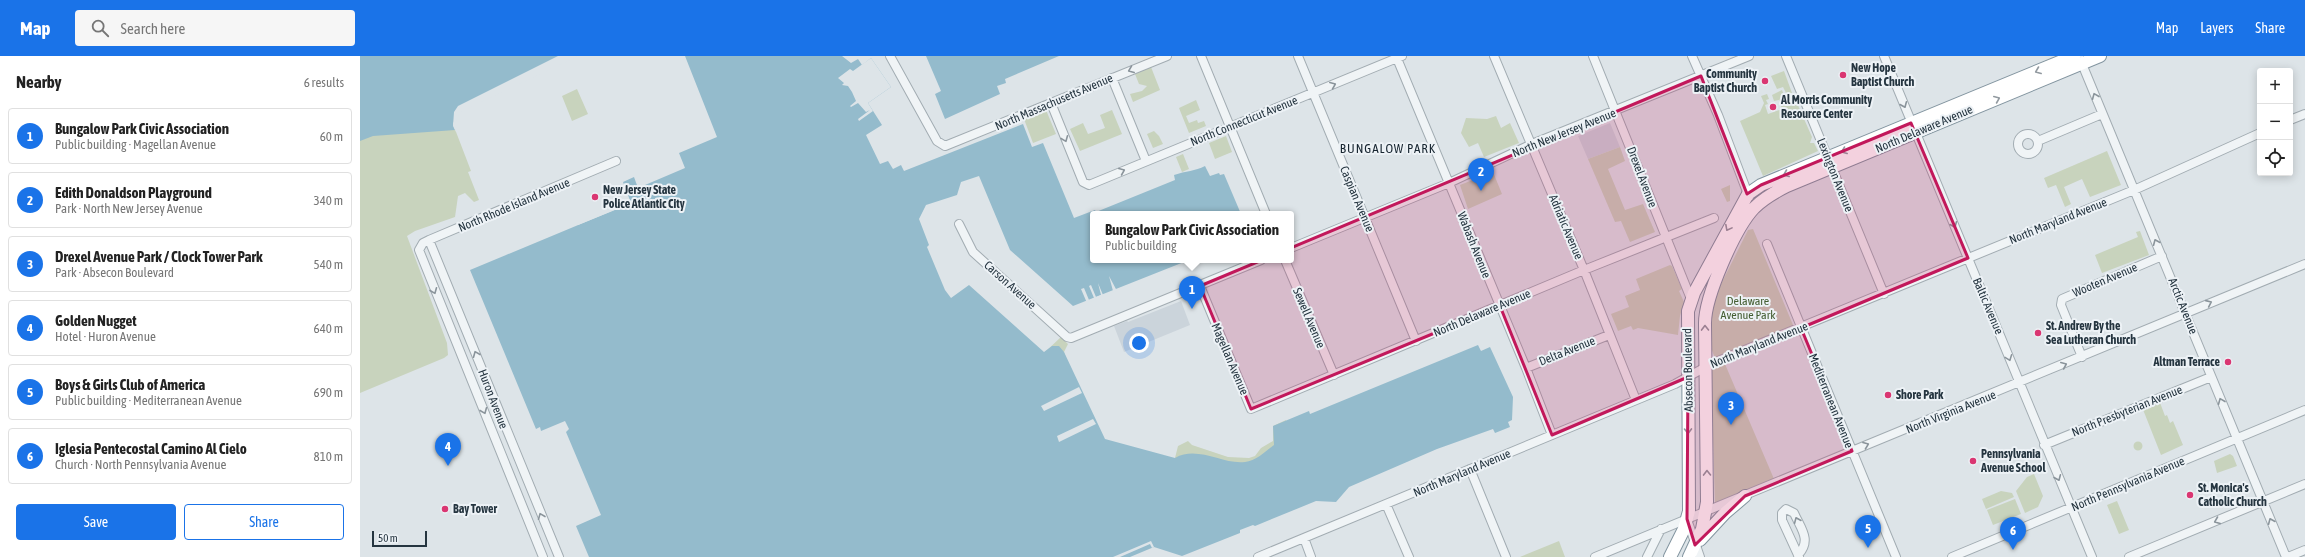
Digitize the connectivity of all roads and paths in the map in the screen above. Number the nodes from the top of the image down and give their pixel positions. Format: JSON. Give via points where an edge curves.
{"nodes":[{"id":1,"x":890,"y":56,"type":"edge"},
{"id":2,"x":1167,"y":56,"type":"edge"},
{"id":3,"x":1201,"y":56,"type":"edge"},
{"id":4,"x":1298,"y":56,"type":"edge"},
{"id":5,"x":1494,"y":56,"type":"edge"},
{"id":6,"x":1593,"y":56,"type":"edge"},
{"id":7,"x":1692,"y":56,"type":"edge"},
{"id":8,"x":1749,"y":56,"type":"edge"},
{"id":9,"x":1786,"y":56,"type":"edge"},
{"id":10,"x":1884,"y":56,"type":"edge"},
{"id":11,"x":2100,"y":56,"type":"edge"},
{"id":12,"x":1398,"y":57,"type":"edge"},
{"id":13,"x":2078,"y":59,"type":"edge"},
{"id":14,"x":1701,"y":76,"type":"junction"},
{"id":15,"x":1112,"y":78,"type":"junction"},
{"id":16,"x":1313,"y":93,"type":"junction"},
{"id":17,"x":1051,"y":103,"type":"junction"},
{"id":18,"x":1616,"y":111,"type":"junction"},
{"id":19,"x":2102,"y":114,"type":"junction"},
{"id":20,"x":2305,"y":114,"type":"edge"},
{"id":21,"x":2293,"y":119,"type":"edge"},
{"id":22,"x":1230,"y":127,"type":"junction"},
{"id":23,"x":1914,"y":128,"type":"junction"},
{"id":24,"x":2257,"y":133,"type":"edge"},
{"id":25,"x":2038,"y":141,"type":"dead end"},
{"id":26,"x":1532,"y":144,"type":"junction"},
{"id":27,"x":616,"y":161,"type":"dead end"},
{"id":28,"x":1146,"y":161,"type":"junction"},
{"id":29,"x":1830,"y":162,"type":"junction"},
{"id":30,"x":1449,"y":183,"type":"junction"},
{"id":31,"x":2134,"y":190,"type":"junction"},
{"id":32,"x":1748,"y":194,"type":"junction"},
{"id":33,"x":1753,"y":209,"type":"junction"},
{"id":34,"x":1265,"y":211,"type":"edge"},
{"id":35,"x":1365,"y":218,"type":"junction"},
{"id":36,"x":1714,"y":218,"type":"dead end"},
{"id":37,"x":959,"y":224,"type":"dead end"},
{"id":38,"x":1666,"y":238,"type":"junction"},
{"id":39,"x":429,"y":240,"type":"junction"},
{"id":40,"x":1767,"y":244,"type":"dead end"},
{"id":41,"x":1294,"y":247,"type":"edge"},
{"id":42,"x":2162,"y":256,"type":"junction"},
{"id":43,"x":1968,"y":258,"type":"junction"},
{"id":44,"x":1254,"y":263,"type":"edge"},
{"id":45,"x":1286,"y":263,"type":"edge"},
{"id":46,"x":2305,"y":264,"type":"edge"},
{"id":47,"x":1584,"y":270,"type":"junction"},
{"id":48,"x":1200,"y":286,"type":"junction"},
{"id":49,"x":1884,"y":294,"type":"junction"},
{"id":50,"x":1691,"y":299,"type":"junction"},
{"id":51,"x":1500,"y":306,"type":"junction"},
{"id":52,"x":2186,"y":314,"type":"junction"},
{"id":53,"x":1801,"y":328,"type":"junction"},
{"id":54,"x":1608,"y":335,"type":"junction"},
{"id":55,"x":1416,"y":341,"type":"junction"},
{"id":56,"x":2082,"y":357,"type":"junction"},
{"id":57,"x":1526,"y":368,"type":"junction"},
{"id":58,"x":1705,"y":368,"type":"junction"},
{"id":59,"x":1334,"y":375,"type":"junction"},
{"id":60,"x":2211,"y":377,"type":"junction"},
{"id":61,"x":1688,"y":378,"type":"junction"},
{"id":62,"x":2019,"y":384,"type":"junction"},
{"id":63,"x":1636,"y":400,"type":"junction"},
{"id":64,"x":1251,"y":409,"type":"joint"},
{"id":65,"x":2305,"y":410,"type":"edge"},
{"id":66,"x":1552,"y":435,"type":"junction"},
{"id":67,"x":2236,"y":438,"type":"junction"},
{"id":68,"x":2044,"y":445,"type":"junction"},
{"id":69,"x":1852,"y":451,"type":"junction"},
{"id":70,"x":1470,"y":469,"type":"junction"},
{"id":71,"x":2305,"y":484,"type":"edge"},
{"id":72,"x":1745,"y":496,"type":"junction"},
{"id":73,"x":2263,"y":502,"type":"junction"},
{"id":74,"x":1386,"y":504,"type":"junction"},
{"id":75,"x":2071,"y":508,"type":"junction"},
{"id":76,"x":1706,"y":512,"type":"junction"},
{"id":77,"x":1687,"y":519,"type":"junction"},
{"id":78,"x":1661,"y":529,"type":"junction"},
{"id":79,"x":1304,"y":538,"type":"junction"},
{"id":80,"x":1695,"y":545,"type":"junction"},
{"id":81,"x":2305,"y":550,"type":"edge"},
{"id":82,"x":1969,"y":554,"type":"edge"},
{"id":83,"x":1798,"y":556,"type":"edge"},
{"id":84,"x":543,"y":557,"type":"edge"},
{"id":85,"x":559,"y":557,"type":"edge"},
{"id":86,"x":1258,"y":557,"type":"edge"},
{"id":87,"x":1312,"y":557,"type":"edge"},
{"id":88,"x":1409,"y":557,"type":"edge"},
{"id":89,"x":1506,"y":557,"type":"edge"},
{"id":90,"x":1595,"y":557,"type":"edge"},
{"id":91,"x":1647,"y":557,"type":"edge"},
{"id":92,"x":1670,"y":557,"type":"edge"},
{"id":93,"x":1689,"y":557,"type":"edge"},
{"id":94,"x":1700,"y":557,"type":"edge"},
{"id":95,"x":1896,"y":557,"type":"edge"},
{"id":96,"x":1952,"y":557,"type":"edge"},
{"id":97,"x":2092,"y":557,"type":"edge"},
{"id":98,"x":2129,"y":557,"type":"edge"},
{"id":99,"x":2287,"y":557,"type":"edge"}],
"edges":[{"from":1,"to":17,"type":"street","name":"North Massachusetts Avenue","via":[[940,145],[949,146]]},
{"from":2,"to":15,"type":"street","name":"North Massachusetts Avenue","one_way":true},
{"from":3,"to":22,"type":"street"},
{"from":4,"to":16,"type":"street","name":"Caspian Avenue"},
{"from":5,"to":26,"type":"street","name":"Adriatic Avenue"},
{"from":6,"to":18,"type":"street","name":"Drexel Avenue"},
{"from":7,"to":14,"type":"street"},
{"from":8,"to":14,"type":"street","name":"North New Jersey Avenue"},
{"from":9,"to":29,"type":"street","name":"Lexington Avenue"},
{"from":10,"to":23,"type":"street","name":"Baltic Avenue","one_way":true},
{"from":11,"to":13,"type":"highway","name":"North Delaware Avenue"},
{"from":16,"to":12,"type":"street","name":"North Connecticut Avenue","one_way":true},
{"from":12,"to":30,"type":"street","name":"Wabash Avenue"},
{"from":19,"to":13,"type":"street","name":"Arctic Avenue","one_way":true},
{"from":13,"to":23,"type":"highway","name":"North Delaware Avenue"},
{"from":14,"to":18,"type":"street","name":"North New Jersey Avenue"},
{"from":14,"to":32,"type":"street"},
{"from":15,"to":17,"type":"street","name":"North Massachusetts Avenue"},
{"from":15,"to":28,"type":"street"},
{"from":16,"to":22,"type":"street","name":"North Connecticut Avenue"},
{"from":16,"to":35,"type":"street","name":"Caspian Avenue"},
{"from":17,"to":28,"type":"street","name":"North Connecticut Avenue","one_way":true,"via":[[1086,185]]},
{"from":18,"to":26,"type":"street","name":"North New Jersey Avenue"},
{"from":18,"to":38,"type":"street","name":"Drexel Avenue"},
{"from":19,"to":25,"type":"street"},
{"from":19,"to":31,"type":"street","name":"Arctic Avenue"},
{"from":20,"to":21,"type":"street"},
{"from":22,"to":28,"type":"street","name":"North Connecticut Avenue"},
{"from":22,"to":34,"type":"street"},
{"from":23,"to":29,"type":"highway","name":"North Delaware Avenue"},
{"from":23,"to":43,"type":"street","name":"Baltic Avenue","one_way":true},
{"from":24,"to":31,"type":"street","name":"North Maryland Avenue"},
{"from":26,"to":30,"type":"street","name":"North New Jersey Avenue"},
{"from":26,"to":47,"type":"street","name":"Adriatic Avenue"},
{"from":27,"to":39,"type":"street","name":"North Rhode Island Avenue"},
{"from":29,"to":32,"type":"highway","name":"North Delaware Avenue","one_way":true,"via":[[1761,185]]},
{"from":29,"to":33,"type":"highway","name":"North Delaware Avenue","via":[[1781,189]]},
{"from":29,"to":49,"type":"street","name":"Lexington Avenue"},
{"from":30,"to":35,"type":"street","name":"North New Jersey Avenue"},
{"from":30,"to":51,"type":"street","name":"Wabash Avenue"},
{"from":42,"to":31,"type":"street","name":"Arctic Avenue","one_way":true},
{"from":31,"to":43,"type":"street","name":"North Maryland Avenue"},
{"from":32,"to":33,"type":"street"},
{"from":32,"to":50,"type":"highway","name":"Absecon Boulevard","one_way":true},
{"from":58,"to":33,"type":"highway","name":"Absecon Boulevard","one_way":true,"via":[[1705,320],[1708,299],[1739,232]]},
{"from":35,"to":41,"type":"street","name":"North New Jersey Avenue"},
{"from":35,"to":55,"type":"street","name":"Caspian Avenue"},
{"from":36,"to":38,"type":"street","name":"North Delaware Avenue"},
{"from":37,"to":48,"type":"street","name":"Carson Avenue","via":[[976,255],[1067,337],[1071,338]]},
{"from":38,"to":47,"type":"street","name":"North Delaware Avenue"},
{"from":38,"to":50,"type":"street","name":"Drexel Avenue"},
{"from":39,"to":84,"type":"street","name":"Huron Avenue","one_way":true,"via":[[420,246],[419,255]]},
{"from":85,"to":39,"type":"street","name":"Huron Avenue","one_way":true},
{"from":40,"to":53,"type":"street","name":"Mediterranean Avenue"},
{"from":42,"to":52,"type":"street","name":"Arctic Avenue"},
{"from":42,"to":56,"type":"street","name":"Wooten Avenue","via":[[2062,299],[2061,305]]},
{"from":43,"to":49,"type":"street","name":"North Maryland Avenue"},
{"from":43,"to":62,"type":"street","name":"Baltic Avenue","one_way":true},
{"from":44,"to":48,"type":"street"},
{"from":45,"to":59,"type":"street","name":"Sewell Avenue"},
{"from":52,"to":46,"type":"street","name":"North Virginia Avenue","one_way":true},
{"from":47,"to":51,"type":"street","name":"North Delaware Avenue"},
{"from":47,"to":54,"type":"street","name":"Adriatic Avenue"},
{"from":48,"to":64,"type":"street","name":"Magellan Avenue"},
{"from":49,"to":53,"type":"street","name":"North Maryland Avenue"},
{"from":50,"to":61,"type":"highway","name":"Absecon Boulevard","via":[[1687,317]]},
{"from":51,"to":55,"type":"street","name":"North Delaware Avenue"},
{"from":51,"to":57,"type":"street","name":"Wabash Avenue"},
{"from":52,"to":56,"type":"street","name":"North Virginia Avenue"},
{"from":52,"to":60,"type":"street","name":"Arctic Avenue"},
{"from":53,"to":58,"type":"street","name":"North Maryland Avenue"},
{"from":53,"to":69,"type":"street","name":"Mediterranean Avenue"},
{"from":54,"to":57,"type":"street","name":"Delta Avenue"},
{"from":54,"to":63,"type":"street","name":"Adriatic Avenue"},
{"from":55,"to":59,"type":"street","name":"North Delaware Avenue"},
{"from":62,"to":56,"type":"street","name":"North Virginia Avenue","one_way":true},
{"from":57,"to":66,"type":"street","name":"Wabash Avenue"},
{"from":58,"to":61,"type":"street","name":"North Maryland Avenue"},
{"from":76,"to":58,"type":"highway","name":"Absecon Boulevard","one_way":true},
{"from":59,"to":64,"type":"street","name":"North Delaware Avenue"},
{"from":67,"to":60,"type":"street","name":"Arctic Avenue","one_way":true},
{"from":60,"to":68,"type":"street","name":"North Presbyterian Avenue"},
{"from":61,"to":63,"type":"street","name":"North Maryland Avenue"},
{"from":61,"to":77,"type":"highway","name":"Absecon Boulevard","one_way":true,"via":[[1690,500]]},
{"from":62,"to":68,"type":"street","name":"Baltic Avenue"},
{"from":69,"to":62,"type":"street","name":"North Virginia Avenue","one_way":true},
{"from":63,"to":66,"type":"street","name":"North Maryland Avenue"},
{"from":65,"to":67,"type":"street","name":"North Pennsylvania Avenue"},
{"from":66,"to":70,"type":"street","name":"North Maryland Avenue"},
{"from":67,"to":73,"type":"street","name":"Arctic Avenue"},
{"from":67,"to":75,"type":"street","name":"North Pennsylvania Avenue"},
{"from":68,"to":75,"type":"street","name":"Baltic Avenue","one_way":true},
{"from":69,"to":72,"type":"street","name":"North Virginia Avenue"},
{"from":69,"to":95,"type":"street","name":"Mediterranean Avenue"},
{"from":70,"to":74,"type":"street","name":"North Maryland Avenue"},
{"from":70,"to":89,"type":"street"},
{"from":71,"to":73,"type":"street"},
{"from":72,"to":76,"type":"street","name":"North Virginia Avenue"},
{"from":72,"to":80,"type":"highway"},
{"from":73,"to":98,"type":"street","one_way":true},
{"from":99,"to":73,"type":"street","name":"Arctic Avenue","one_way":true},
{"from":74,"to":79,"type":"street","name":"North Maryland Avenue"},
{"from":74,"to":88,"type":"street"},
{"from":75,"to":82,"type":"street","name":"North Pennsylvania Avenue"},
{"from":75,"to":97,"type":"street","name":"Baltic Avenue"},
{"from":76,"to":77,"type":"street","name":"North Virginia Avenue"},
{"from":76,"to":80,"type":"highway","name":"Absecon Boulevard"},
{"from":77,"to":78,"type":"street","name":"North Virginia Avenue"},
{"from":77,"to":80,"type":"street"},
{"from":77,"to":92,"type":"highway","name":"Absecon Boulevard"},
{"from":78,"to":90,"type":"street","name":"North Virginia Avenue"},
{"from":78,"to":91,"type":"street"},
{"from":79,"to":86,"type":"street","name":"North Maryland Avenue"},
{"from":79,"to":87,"type":"street"},
{"from":80,"to":93,"type":"highway","name":"Absecon Boulevard"},
{"from":80,"to":94,"type":"street"},
{"from":81,"to":99,"type":"street"},
{"from":82,"to":96,"type":"street","name":"North Pennsylvania Avenue"},
{"from":83,"to":83,"type":"street","one_way":true,"via":[[1806,541],[1794,513],[1786,509],[1782,513],[1782,520]]}]}
